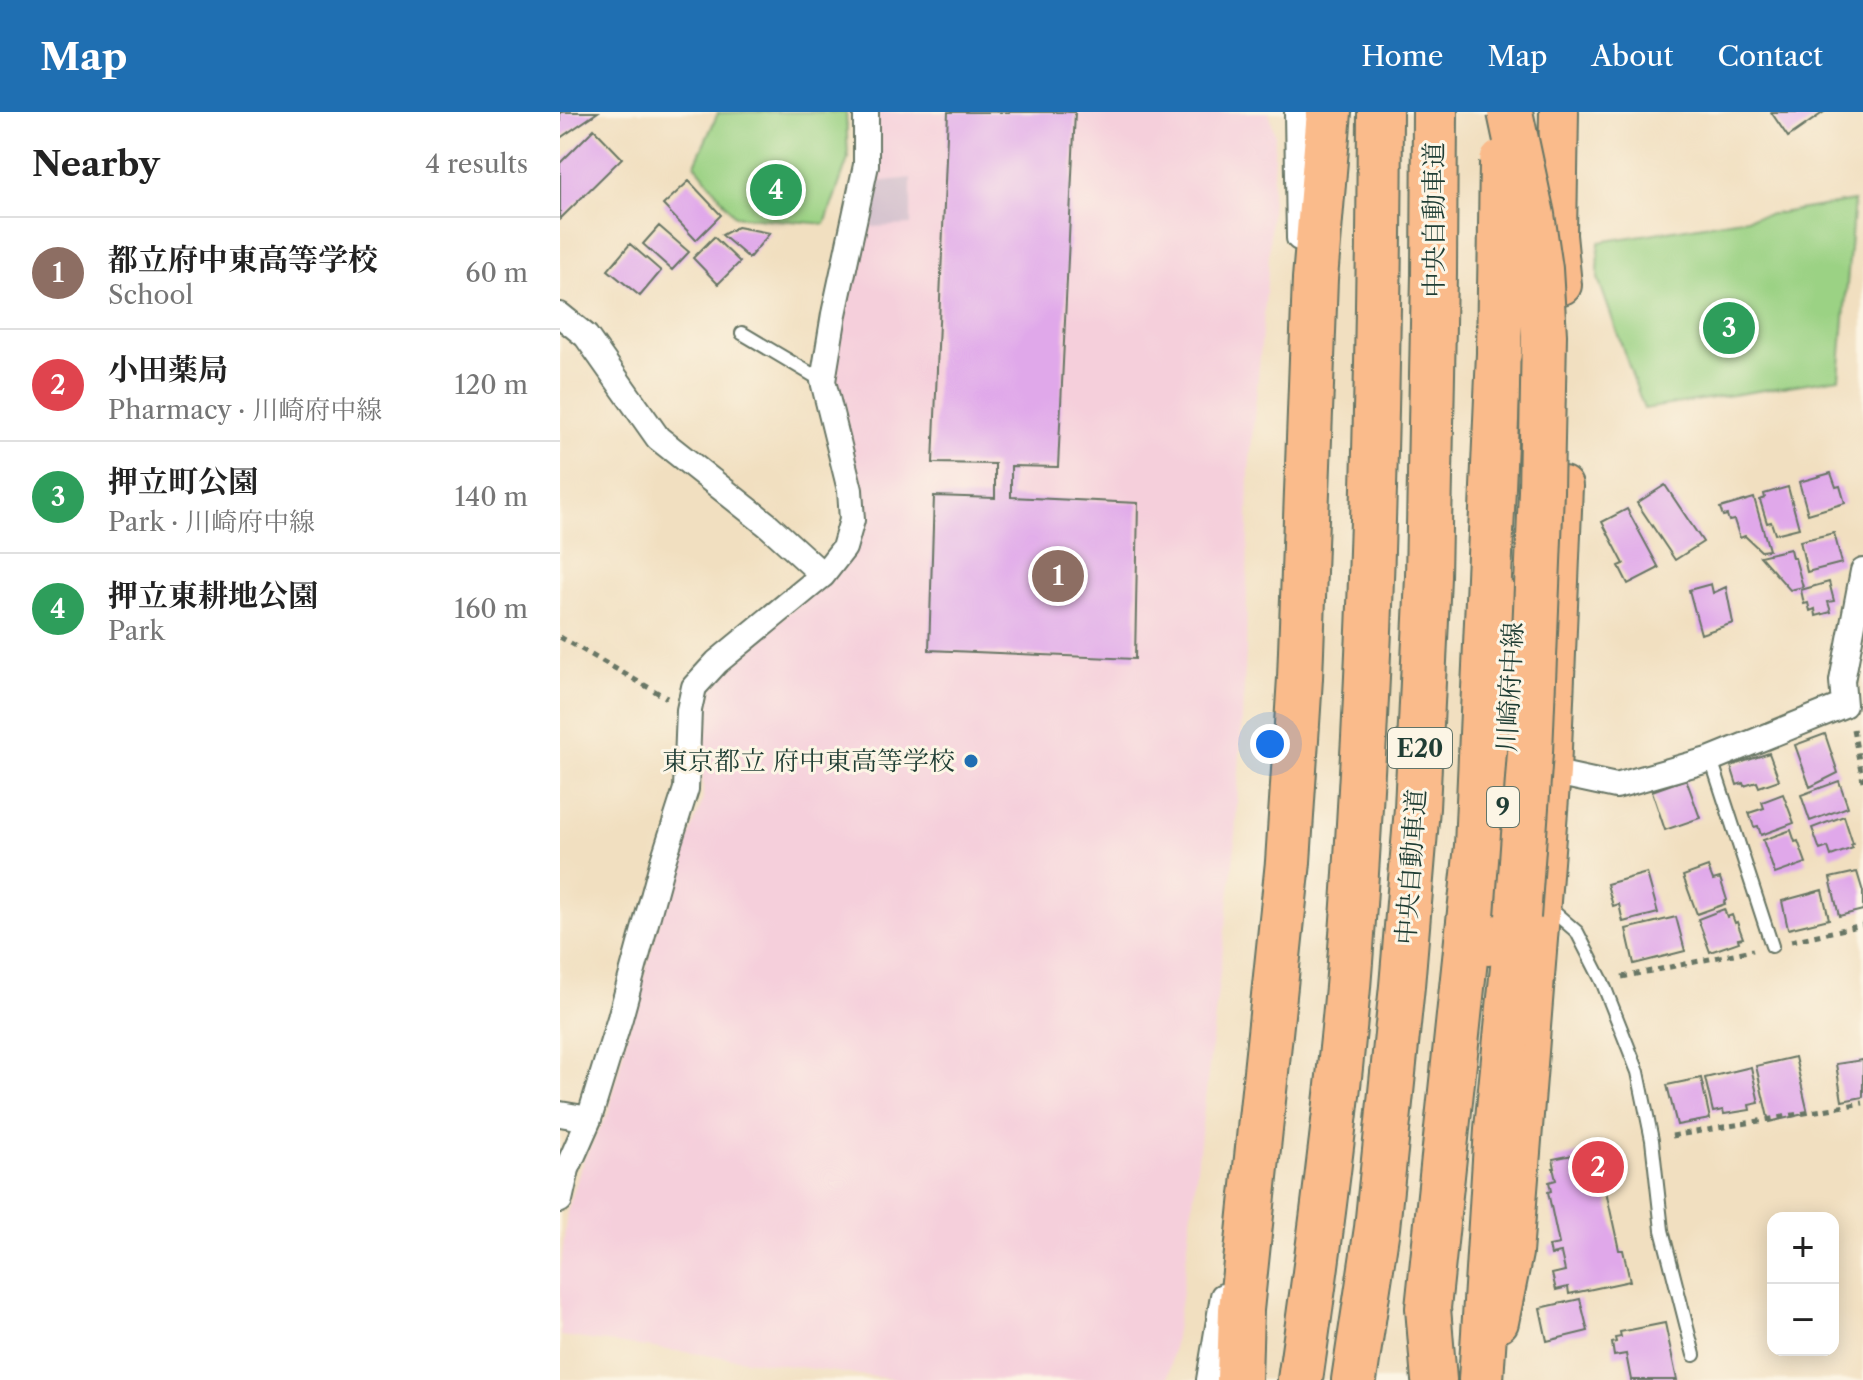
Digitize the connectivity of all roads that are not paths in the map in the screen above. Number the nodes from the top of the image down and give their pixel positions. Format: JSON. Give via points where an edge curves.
{"nodes":[{"id":1,"x":866,"y":112,"type":"edge"},
{"id":2,"x":1297,"y":112,"type":"edge"},
{"id":3,"x":1329,"y":112,"type":"edge"},
{"id":4,"x":1380,"y":112,"type":"edge"},
{"id":5,"x":1435,"y":112,"type":"edge"},
{"id":6,"x":1502,"y":112,"type":"edge"},
{"id":7,"x":1510,"y":112,"type":"edge"},
{"id":8,"x":1559,"y":112,"type":"edge"},
{"id":9,"x":1557,"y":235,"type":"junction"},
{"id":10,"x":560,"y":315,"type":"edge"},
{"id":11,"x":742,"y":333,"type":"dead end"},
{"id":12,"x":823,"y":381,"type":"junction"},
{"id":13,"x":1518,"y":561,"type":"junction"},
{"id":14,"x":1560,"y":562,"type":"junction"},
{"id":15,"x":1863,"y":571,"type":"edge"},
{"id":16,"x":823,"y":575,"type":"junction"},
{"id":17,"x":1711,"y":759,"type":"junction"},
{"id":18,"x":1551,"y":772,"type":"junction"},
{"id":19,"x":1530,"y":909,"type":"junction"},
{"id":20,"x":1772,"y":946,"type":"road end"},
{"id":21,"x":560,"y":1114,"type":"edge"},
{"id":22,"x":589,"y":1119,"type":"junction"},
{"id":23,"x":560,"y":1200,"type":"edge"},
{"id":24,"x":1694,"y":1355,"type":"dead end"},
{"id":25,"x":1209,"y":1380,"type":"edge"},
{"id":26,"x":1239,"y":1380,"type":"edge"},
{"id":27,"x":1300,"y":1380,"type":"edge"},
{"id":28,"x":1354,"y":1380,"type":"edge"},
{"id":29,"x":1434,"y":1380,"type":"edge"},
{"id":30,"x":1442,"y":1380,"type":"edge"},
{"id":31,"x":1482,"y":1380,"type":"edge"}],
"edges":[{"from":1,"to":12,"type":"street","via":[[866,165]]},
{"from":2,"to":25,"type":"street","via":[[1296,404],[1274,845],[1235,1228]]},
{"from":3,"to":26,"type":"highway","via":[[1315,279],[1288,862],[1241,1310]]},
{"from":4,"to":27,"type":"highway","name":"中央自動車道","number":"E20","via":[[1372,581],[1360,803],[1348,986]]},
{"from":5,"to":28,"type":"highway","name":"中央自動車道","number":"E20","via":[[1428,577],[1417,808],[1377,1228]]},
{"from":6,"to":29,"type":"highway","bridge":true,"via":[[1499,353],[1477,846],[1428,1308]]},
{"from":7,"to":19,"type":"highway","bridge":true,"via":[[1532,215],[1544,335]]},
{"from":8,"to":9,"type":"main road","name":"川崎府中線","number":"9"},
{"from":9,"to":13,"type":"main road","name":"川崎府中線","number":"9","via":[[1525,339]]},
{"from":9,"to":14,"type":"main road","name":"川崎府中線","number":"9","via":[[1563,311]]},
{"from":10,"to":16,"type":"street","via":[[586,336],[658,438]]},
{"from":11,"to":12,"type":"lane"},
{"from":12,"to":16,"type":"street","via":[[850,490],[852,520],[844,548]]},
{"from":13,"to":14,"type":"main road"},
{"from":13,"to":30,"type":"main road","name":"川崎府中線","number":"9","via":[[1501,835],[1444,1308]]},
{"from":14,"to":18,"type":"main road","name":"川崎府中線","number":"9"},
{"from":15,"to":17,"type":"street","via":[[1842,681],[1844,705]]},
{"from":16,"to":22,"type":"street","via":[[694,687],[686,789]]},
{"from":17,"to":18,"type":"street","via":[[1616,786]]},
{"from":17,"to":20,"type":"lane"},
{"from":18,"to":19,"type":"main road","name":"川崎府中線","number":"9"},
{"from":19,"to":24,"type":"lane","via":[[1577,932],[1638,1072],[1662,1230]]},
{"from":19,"to":31,"type":"highway","via":[[1497,1129]]},
{"from":21,"to":22,"type":"street"},
{"from":22,"to":23,"type":"street"}]}
